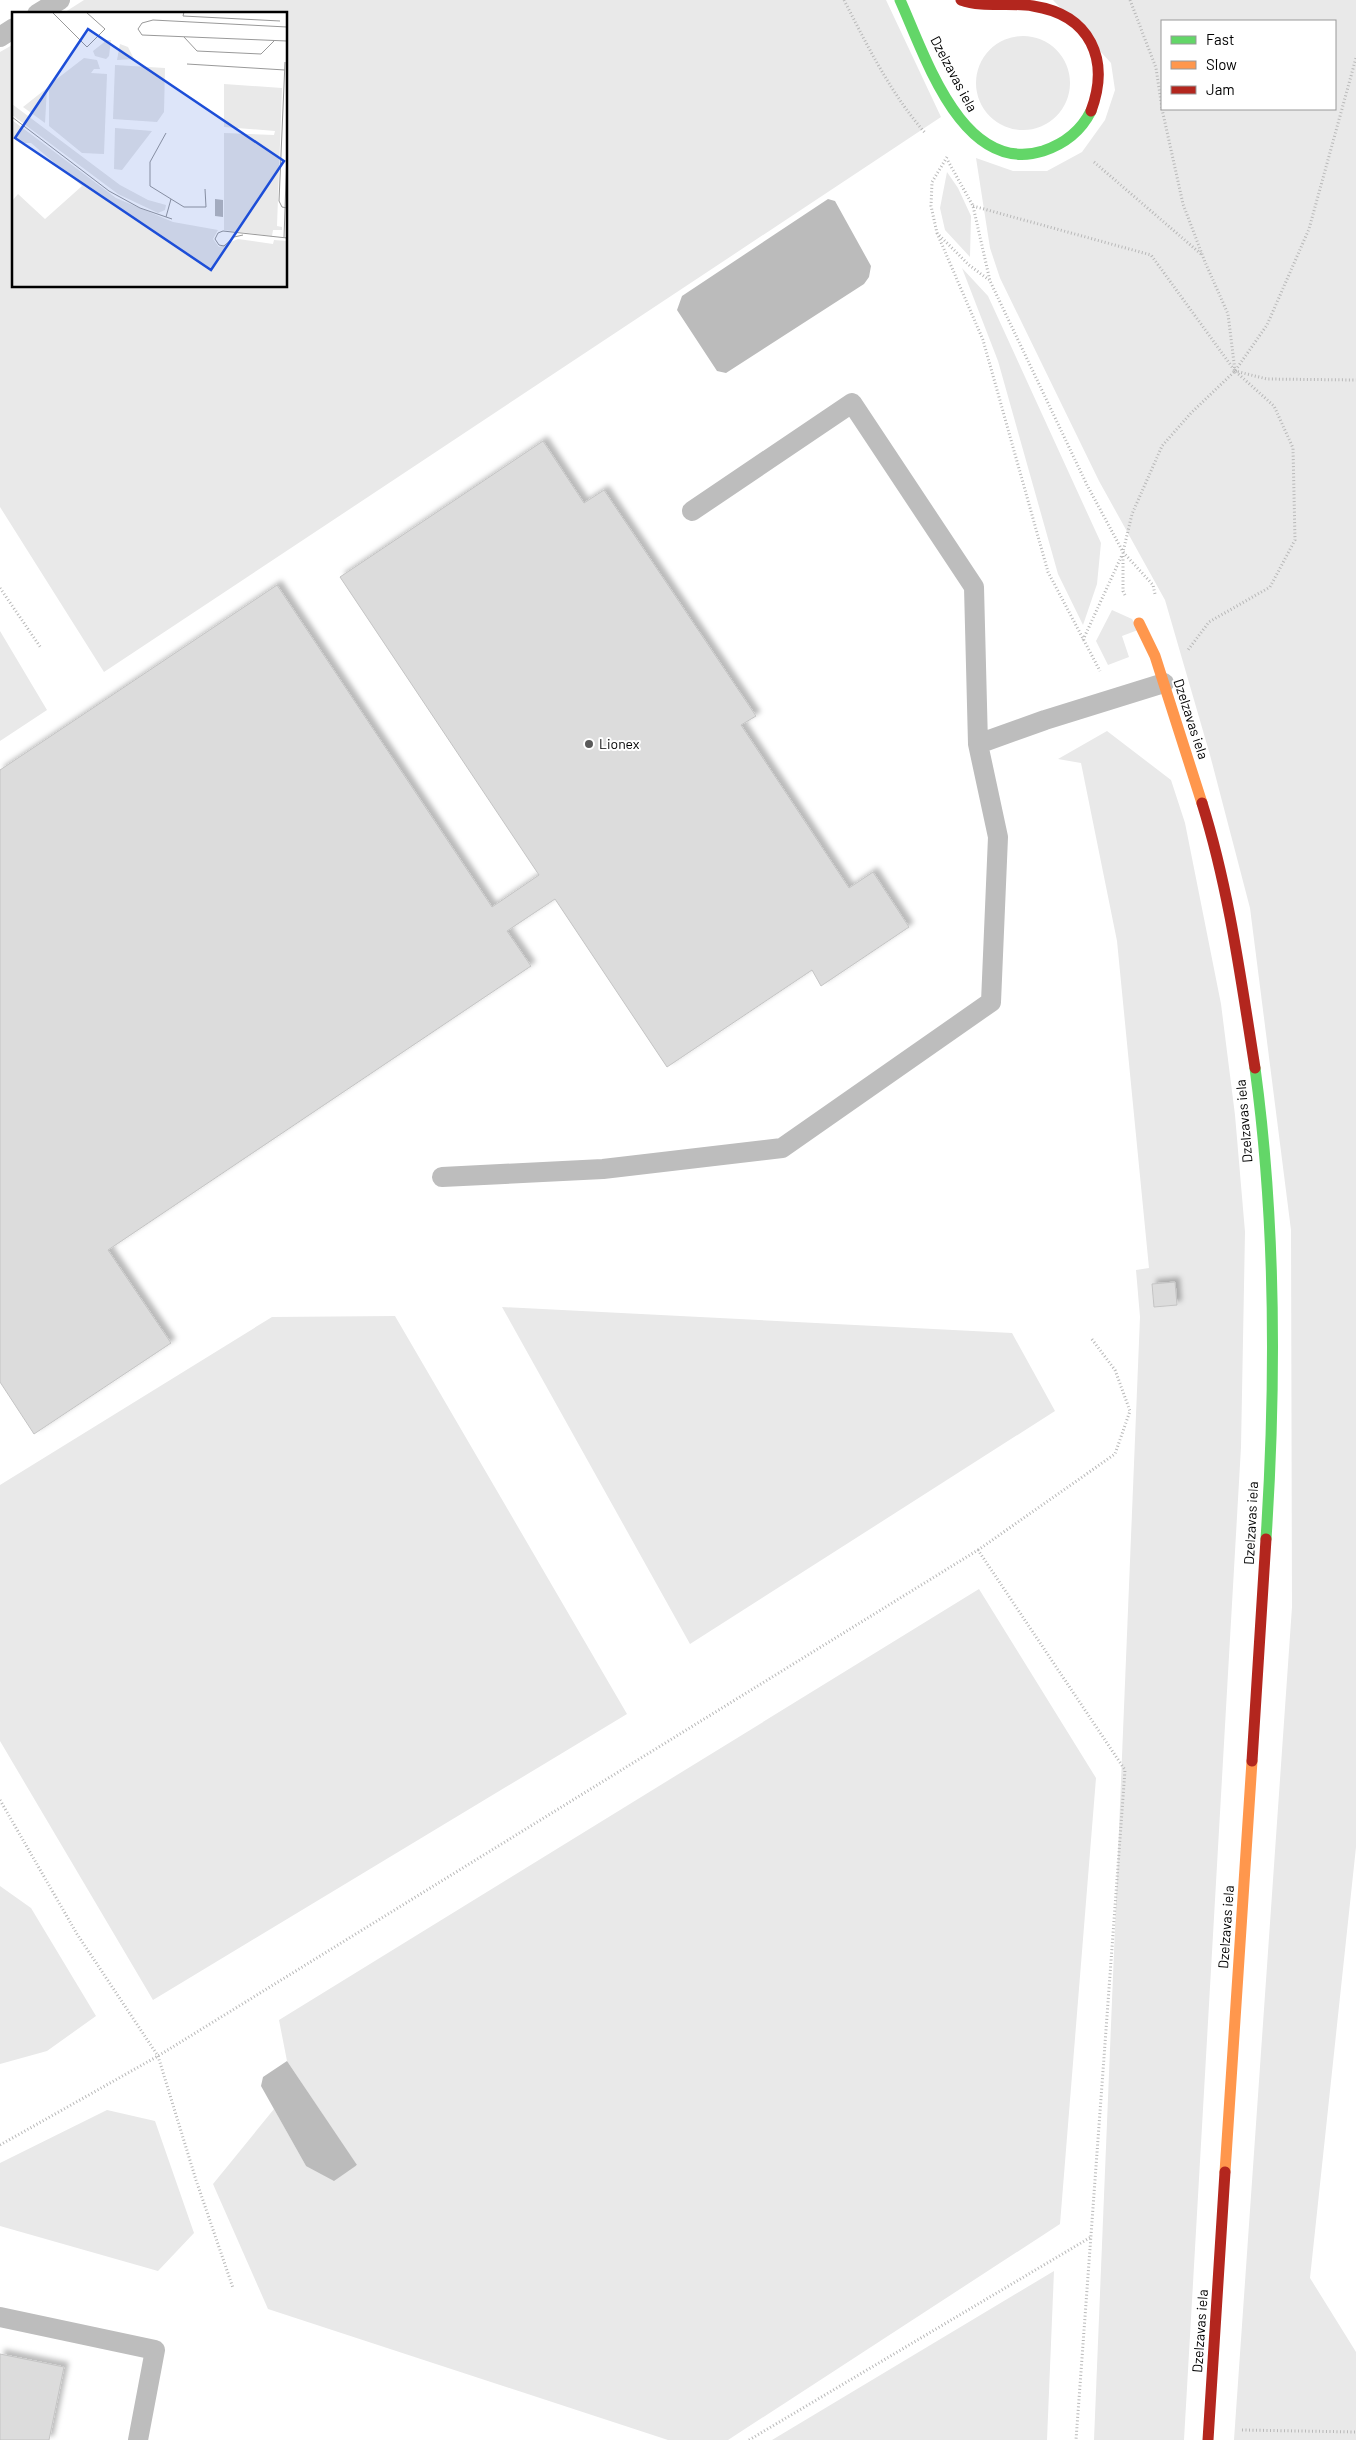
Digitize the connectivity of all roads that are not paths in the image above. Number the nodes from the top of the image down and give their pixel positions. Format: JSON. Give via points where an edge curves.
{"nodes":[{"id":1,"x":60,"y":0,"type":"edge"},
{"id":2,"x":900,"y":0,"type":"edge"},
{"id":3,"x":961,"y":0,"type":"edge"},
{"id":4,"x":40,"y":12,"type":"edge"},
{"id":5,"x":12,"y":29,"type":"edge"},
{"id":6,"x":0,"y":37,"type":"edge"},
{"id":7,"x":692,"y":511,"type":"dead end"},
{"id":8,"x":1139,"y":623,"type":"road end"},
{"id":9,"x":1164,"y":683,"type":"junction"},
{"id":10,"x":978,"y":744,"type":"junction"},
{"id":11,"x":442,"y":1177,"type":"dead end"},
{"id":12,"x":0,"y":2317,"type":"edge"},
{"id":13,"x":1208,"y":2434,"type":"edge"},
{"id":14,"x":138,"y":2440,"type":"edge"}],
"edges":[{"from":1,"to":4,"type":"lane"},
{"from":2,"to":3,"type":"street","name":"Dzelzavas iela","via":[[954,111],[972,134],[994,148],[1020,155],[1046,152],[1069,140],[1087,122],[1098,98],[1100,71],[1093,46],[1077,25],[1056,10],[1030,4]]},
{"from":5,"to":6,"type":"lane"},
{"from":7,"to":10,"type":"lane","via":[[852,403],[974,587]]},
{"from":8,"to":9,"type":"street","name":"Dzelzavas iela"},
{"from":9,"to":10,"type":"lane"},
{"from":9,"to":13,"type":"street","name":"Dzelzavas iela","via":[[1211,831],[1237,957],[1255,1071],[1265,1182],[1272,1328],[1269,1498]]},
{"from":10,"to":11,"type":"lane","via":[[998,836],[991,1002],[782,1148],[603,1169]]},
{"from":12,"to":14,"type":"lane","via":[[155,2350]]}]}
